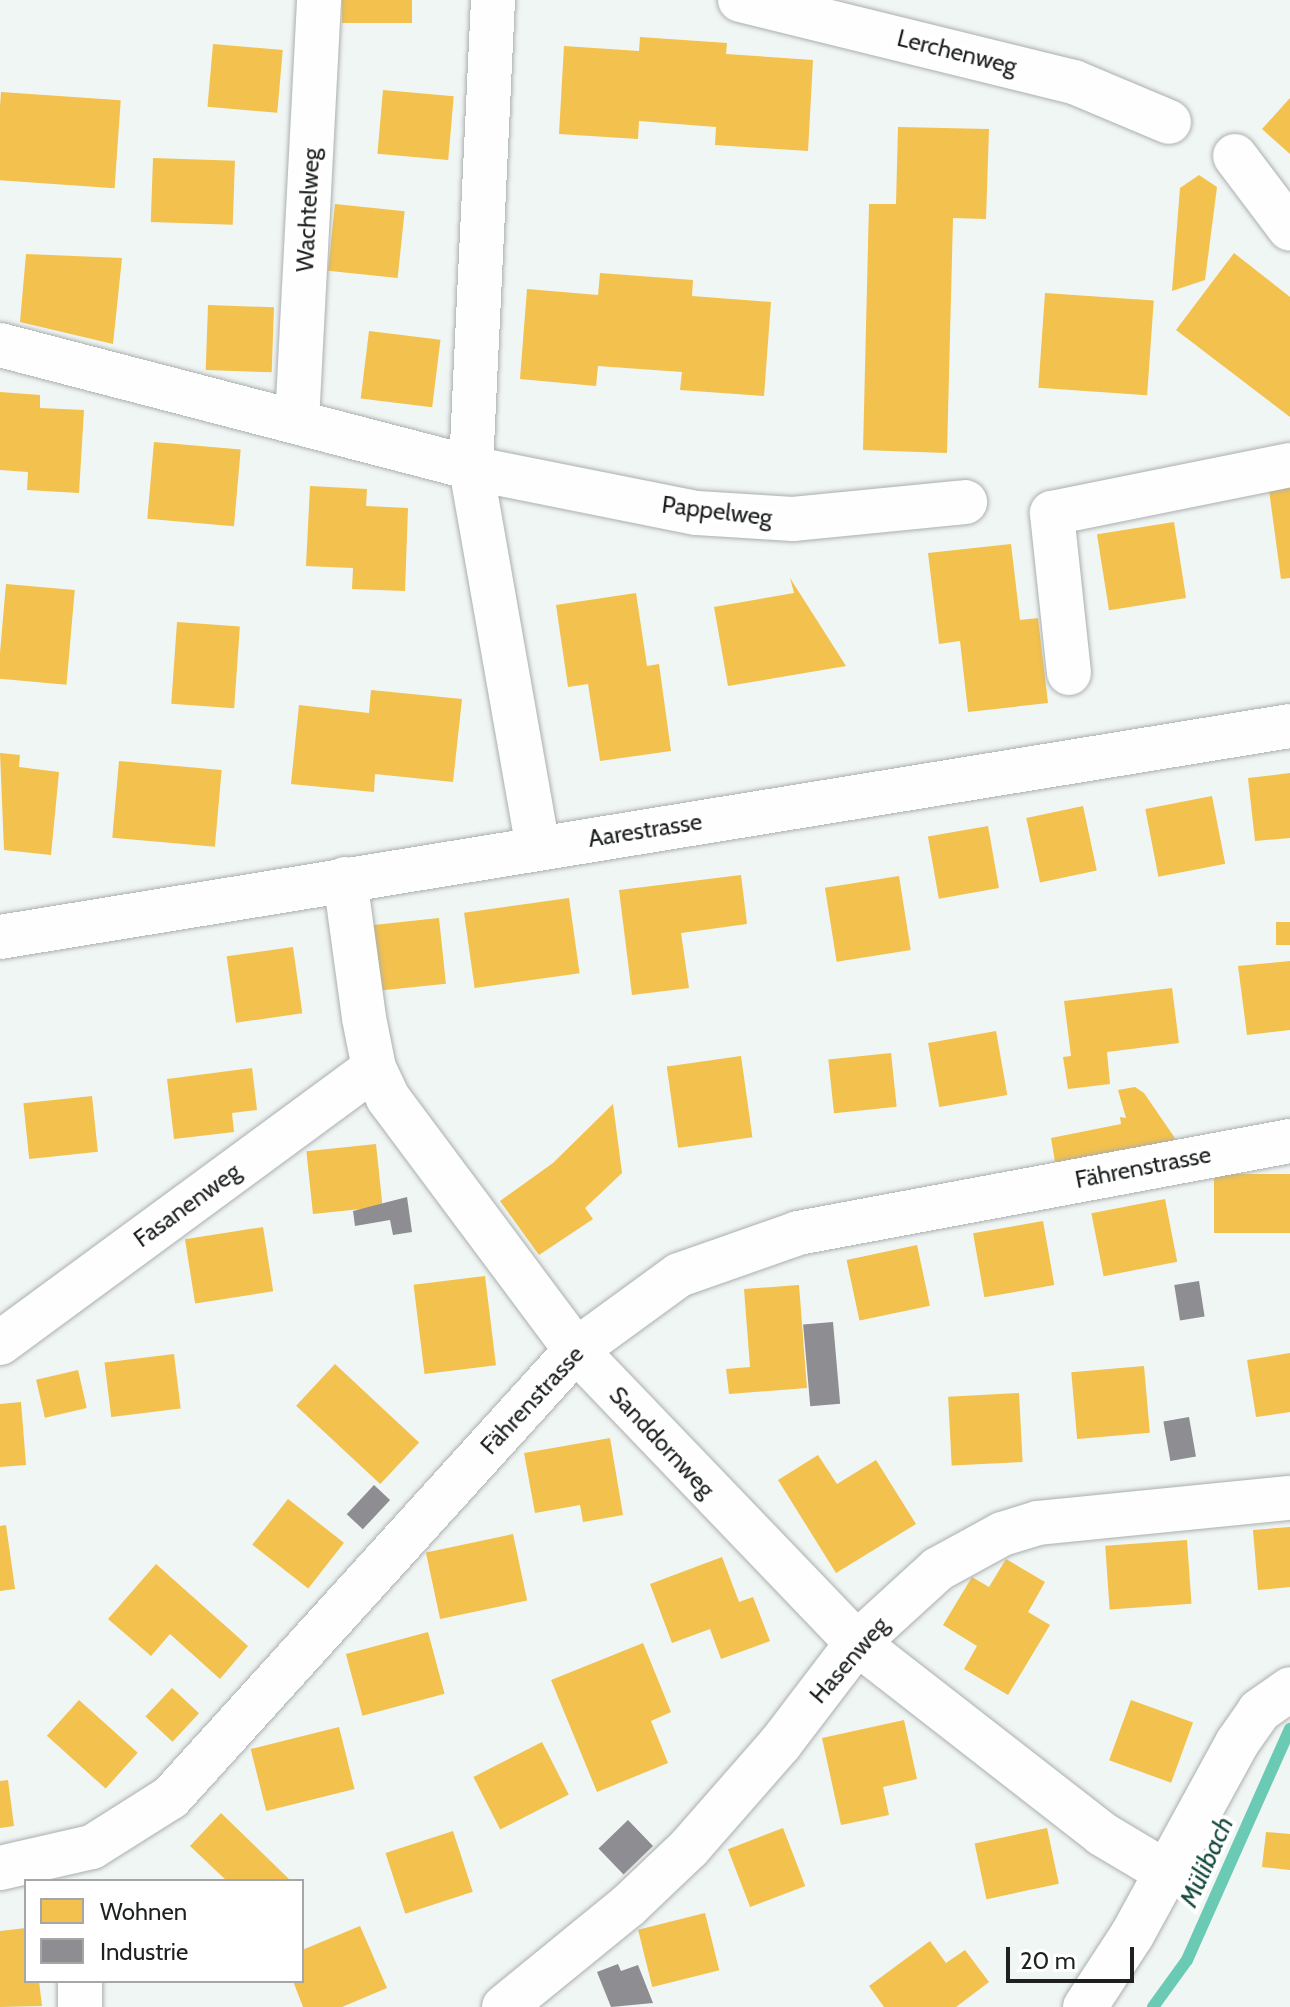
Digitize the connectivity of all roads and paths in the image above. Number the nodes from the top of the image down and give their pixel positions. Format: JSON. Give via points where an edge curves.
{"nodes":[{"id":1,"x":319,"y":0,"type":"edge"},
{"id":2,"x":493,"y":0,"type":"edge"},
{"id":3,"x":740,"y":0,"type":"edge"},
{"id":4,"x":1169,"y":122,"type":"dead end"},
{"id":5,"x":1235,"y":156,"type":"dead end"},
{"id":6,"x":1290,"y":229,"type":"edge"},
{"id":7,"x":0,"y":345,"type":"edge"},
{"id":8,"x":297,"y":421,"type":"junction"},
{"id":9,"x":1290,"y":465,"type":"edge"},
{"id":10,"x":471,"y":468,"type":"junction"},
{"id":11,"x":965,"y":502,"type":"dead end"},
{"id":12,"x":1069,"y":673,"type":"dead end"},
{"id":13,"x":1290,"y":726,"type":"edge"},
{"id":14,"x":538,"y":847,"type":"junction"},
{"id":15,"x":345,"y":879,"type":"junction"},
{"id":16,"x":0,"y":937,"type":"edge"},
{"id":17,"x":374,"y":1068,"type":"junction"},
{"id":18,"x":1290,"y":1141,"type":"edge"},
{"id":19,"x":0,"y":1343,"type":"edge"},
{"id":20,"x":576,"y":1350,"type":"junction"},
{"id":21,"x":1290,"y":1498,"type":"edge"},
{"id":22,"x":857,"y":1643,"type":"junction"},
{"id":23,"x":1290,"y":1689,"type":"edge"},
{"id":24,"x":90,"y":1864,"type":"edge"},
{"id":25,"x":0,"y":1868,"type":"edge"},
{"id":26,"x":1164,"y":1871,"type":"junction"},
{"id":27,"x":80,"y":1983,"type":"edge"},
{"id":28,"x":80,"y":2007,"type":"edge"},
{"id":29,"x":504,"y":2007,"type":"edge"},
{"id":30,"x":1085,"y":2007,"type":"edge"}],
"edges":[{"from":1,"to":8,"type":"street","name":"Wachtelweg"},
{"from":2,"to":10,"type":"street"},
{"from":3,"to":4,"type":"street","name":"Lerchenweg","via":[[1060,78]]},
{"from":5,"to":6,"type":"street"},
{"from":7,"to":8,"type":"street","name":"Pappelweg"},
{"from":8,"to":10,"type":"street","name":"Pappelweg"},
{"from":9,"to":12,"type":"street","via":[[1052,513]]},
{"from":10,"to":11,"type":"street","name":"Pappelweg","via":[[697,513],[748,518],[793,519]]},
{"from":10,"to":14,"type":"street"},
{"from":13,"to":14,"type":"street","name":"Aarestrasse"},
{"from":14,"to":15,"type":"street","name":"Aarestrasse"},
{"from":15,"to":16,"type":"street","name":"Aarestrasse"},
{"from":15,"to":17,"type":"street","name":"Sanddornweg"},
{"from":17,"to":19,"type":"street","name":"Fasanenweg"},
{"from":17,"to":20,"type":"street","name":"Sanddornweg","via":[[409,1129]]},
{"from":18,"to":20,"type":"street","name":"Fährenstrasse","via":[[798,1233],[679,1275]]},
{"from":20,"to":22,"type":"street","name":"Sanddornweg"},
{"from":20,"to":24,"type":"street","name":"Fährenstrasse","via":[[171,1797]]},
{"from":21,"to":22,"type":"street","name":"Hasenweg","via":[[1085,1515],[1002,1534],[938,1569]]},
{"from":22,"to":26,"type":"street","name":"Sanddornweg","via":[[1089,1825]]},
{"from":22,"to":29,"type":"street","name":"Hasenweg","via":[[780,1744],[689,1848],[628,1906]]},
{"from":23,"to":26,"type":"street","via":[[1259,1711]]},
{"from":24,"to":25,"type":"street","name":"Fährenstrasse"},
{"from":26,"to":30,"type":"street","via":[[1132,1935]]},
{"from":27,"to":28,"type":"street"}]}
